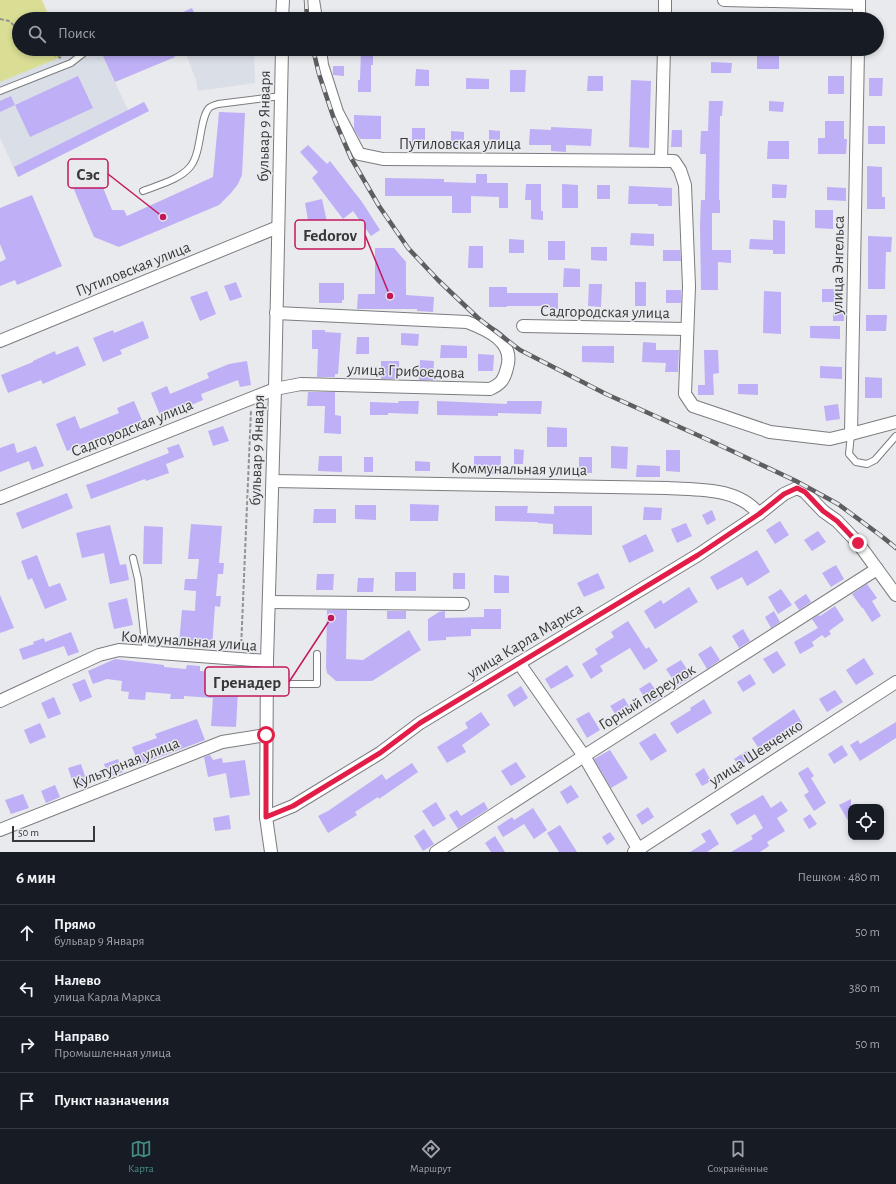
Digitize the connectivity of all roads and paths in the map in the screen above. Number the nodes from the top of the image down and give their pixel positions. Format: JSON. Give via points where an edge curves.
{"nodes":[{"id":1,"x":283,"y":0,"type":"edge"},
{"id":2,"x":313,"y":0,"type":"edge"},
{"id":3,"x":665,"y":0,"type":"edge"},
{"id":4,"x":724,"y":0,"type":"edge"},
{"id":5,"x":859,"y":2,"type":"edge"},
{"id":6,"x":282,"y":12,"type":"edge"},
{"id":7,"x":315,"y":12,"type":"edge"},
{"id":8,"x":665,"y":12,"type":"edge"},
{"id":9,"x":0,"y":19,"type":"edge"},
{"id":10,"x":12,"y":24,"type":"edge"},
{"id":11,"x":56,"y":56,"type":"edge"},
{"id":12,"x":80,"y":56,"type":"edge"},
{"id":13,"x":282,"y":56,"type":"edge"},
{"id":14,"x":321,"y":56,"type":"edge"},
{"id":15,"x":664,"y":56,"type":"edge"},
{"id":16,"x":858,"y":56,"type":"edge"},
{"id":17,"x":71,"y":64,"type":"junction"},
{"id":18,"x":0,"y":91,"type":"edge"},
{"id":19,"x":281,"y":96,"type":"junction"},
{"id":20,"x":661,"y":161,"type":"junction"},
{"id":21,"x":143,"y":192,"type":"dead end"},
{"id":22,"x":278,"y":227,"type":"junction"},
{"id":23,"x":276,"y":313,"type":"junction"},
{"id":24,"x":523,"y":326,"type":"dead end"},
{"id":25,"x":687,"y":329,"type":"junction"},
{"id":26,"x":0,"y":341,"type":"edge"},
{"id":27,"x":275,"y":389,"type":"junction"},
{"id":28,"x":252,"y":398,"type":"junction"},
{"id":29,"x":896,"y":422,"type":"edge"},
{"id":30,"x":851,"y":434,"type":"junction"},
{"id":31,"x":896,"y":436,"type":"edge"},
{"id":32,"x":273,"y":481,"type":"junction"},
{"id":33,"x":0,"y":498,"type":"edge"},
{"id":34,"x":759,"y":514,"type":"junction"},
{"id":35,"x":133,"y":558,"type":"dead end"},
{"id":36,"x":877,"y":569,"type":"junction"},
{"id":37,"x":896,"y":595,"type":"edge"},
{"id":38,"x":269,"y":602,"type":"junction"},
{"id":39,"x":463,"y":604,"type":"dead end"},
{"id":40,"x":146,"y":652,"type":"junction"},
{"id":41,"x":317,"y":654,"type":"dead end"},
{"id":42,"x":240,"y":659,"type":"junction"},
{"id":43,"x":267,"y":662,"type":"junction"},
{"id":44,"x":519,"y":663,"type":"junction"},
{"id":45,"x":267,"y":679,"type":"junction"},
{"id":46,"x":896,"y":682,"type":"edge"},
{"id":47,"x":0,"y":701,"type":"edge"},
{"id":48,"x":266,"y":735,"type":"junction"},
{"id":49,"x":584,"y":756,"type":"junction"},
{"id":50,"x":266,"y":817,"type":"junction"},
{"id":51,"x":0,"y":830,"type":"edge"},
{"id":52,"x":637,"y":851,"type":"edge"},
{"id":53,"x":271,"y":852,"type":"edge"},
{"id":54,"x":436,"y":852,"type":"edge"}],
"edges":[{"from":1,"to":6,"type":"street"},
{"from":2,"to":7,"type":"street"},
{"from":3,"to":8,"type":"street"},
{"from":4,"to":5,"type":"street"},
{"from":9,"to":10,"type":"path"},
{"from":11,"to":17,"type":"path"},
{"from":12,"to":17,"type":"lane"},
{"from":13,"to":19,"type":"street","name":"бульвар 9 Января"},
{"from":14,"to":20,"type":"street","name":"Путиловская улица","via":[[337,112],[359,154],[383,159]]},
{"from":15,"to":20,"type":"street"},
{"from":16,"to":30,"type":"street","name":"улица Энгельса"},
{"from":17,"to":18,"type":"lane"},
{"from":19,"to":21,"type":"lane","via":[[218,104],[210,108],[205,116],[196,157],[190,167],[182,175]]},
{"from":19,"to":22,"type":"street","name":"бульвар 9 Января"},
{"from":20,"to":25,"type":"street","name":"Путиловская улица","via":[[674,161],[685,185],[689,286]]},
{"from":22,"to":23,"type":"street","name":"бульвар 9 Января"},
{"from":22,"to":26,"type":"street","name":"Путиловская улица"},
{"from":23,"to":27,"type":"street","name":"бульвар 9 Января"},
{"from":23,"to":27,"type":"street","name":"улица Грибоедова","via":[[467,322],[492,334],[503,344],[508,351],[509,362],[500,385],[490,389],[301,384]]},
{"from":24,"to":25,"type":"street","name":"Садгородская улица"},
{"from":25,"to":30,"type":"street","via":[[685,394],[693,406],[770,432],[830,439]]},
{"from":27,"to":28,"type":"street","name":"Садгородская улица"},
{"from":27,"to":32,"type":"street","name":"бульвар 9 Января"},
{"from":28,"to":33,"type":"street","name":"Садгородская улица"},
{"from":28,"to":42,"type":"path"},
{"from":29,"to":30,"type":"street"},
{"from":30,"to":31,"type":"lane","via":[[850,454],[856,462],[867,464],[875,460]]},
{"from":32,"to":34,"type":"street","name":"Коммунальная улица","via":[[718,491],[743,499]]},
{"from":32,"to":38,"type":"street","name":"бульвар 9 Января"},
{"from":34,"to":36,"type":"street","name":"улица Карла Маркса","via":[[784,494],[797,488],[805,492],[837,521],[858,543]]},
{"from":34,"to":44,"type":"street","name":"улица Карла Маркса","via":[[698,555]]},
{"from":35,"to":40,"type":"lane","via":[[138,579]]},
{"from":36,"to":37,"type":"street"},
{"from":36,"to":49,"type":"street","name":"Горный переулок"},
{"from":38,"to":39,"type":"street"},
{"from":38,"to":43,"type":"street","name":"бульвар 9 Января"},
{"from":40,"to":42,"type":"street","name":"Коммунальная улица"},
{"from":40,"to":47,"type":"street","name":"Коммунальная улица","via":[[119,650],[99,655]]},
{"from":41,"to":45,"type":"lane","via":[[317,684]]},
{"from":42,"to":43,"type":"street","name":"Коммунальная улица"},
{"from":42,"to":45,"type":"path","via":[[240,665],[251,667],[250,674]]},
{"from":43,"to":45,"type":"street","name":"бульвар 9 Января"},
{"from":44,"to":49,"type":"street"},
{"from":44,"to":50,"type":"street","name":"улица Карла Маркса","via":[[420,723],[380,753],[319,791],[293,806]]},
{"from":45,"to":48,"type":"street","name":"бульвар 9 Января"},
{"from":46,"to":52,"type":"street","name":"улица Шевченко"},
{"from":48,"to":50,"type":"street","name":"бульвар 9 Января"},
{"from":48,"to":51,"type":"street","name":"Культурная улица","via":[[222,742]]},
{"from":49,"to":52,"type":"street"},
{"from":49,"to":54,"type":"street","name":"Горный переулок"},
{"from":50,"to":53,"type":"street","name":"бульвар 9 Января"}]}
